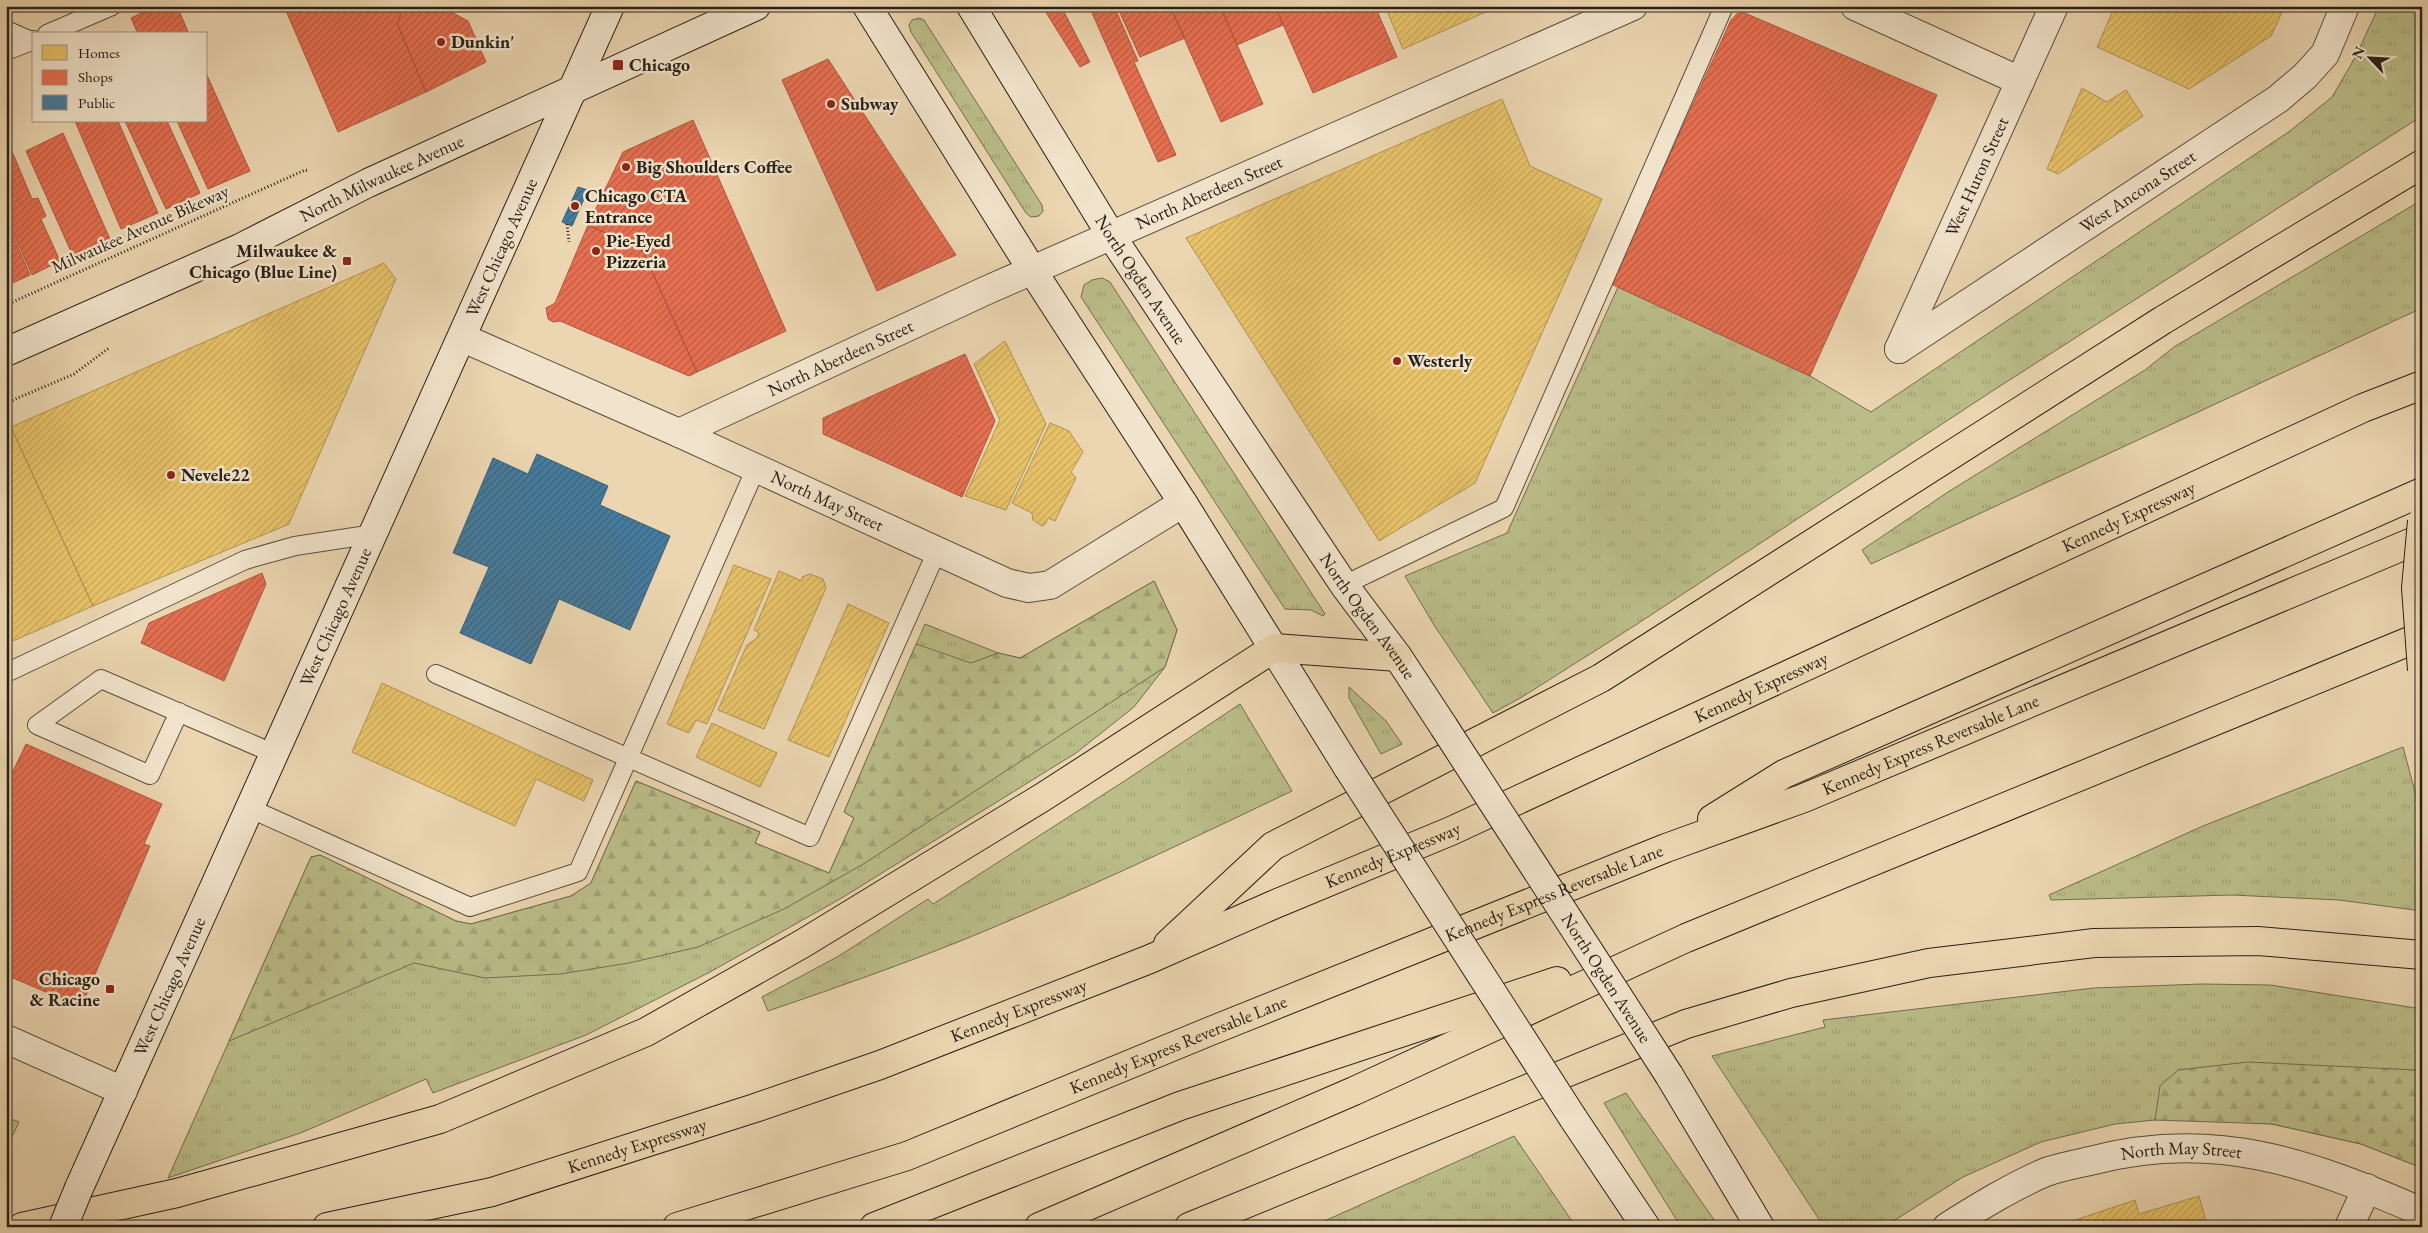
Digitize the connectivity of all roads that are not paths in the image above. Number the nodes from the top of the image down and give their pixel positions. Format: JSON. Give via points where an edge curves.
{"nodes":[{"id":1,"x":112,"y":6,"type":"edge"},
{"id":2,"x":610,"y":6,"type":"edge"},
{"id":3,"x":756,"y":6,"type":"edge"},
{"id":4,"x":867,"y":6,"type":"edge"},
{"id":5,"x":971,"y":6,"type":"edge"},
{"id":6,"x":1633,"y":6,"type":"edge"},
{"id":7,"x":1724,"y":6,"type":"edge"},
{"id":8,"x":1856,"y":6,"type":"edge"},
{"id":9,"x":2054,"y":6,"type":"edge"},
{"id":10,"x":2345,"y":6,"type":"edge"},
{"id":11,"x":6,"y":30,"type":"edge"},
{"id":12,"x":52,"y":32,"type":"edge"},
{"id":13,"x":32,"y":40,"type":"edge"},
{"id":14,"x":6,"y":51,"type":"edge"},
{"id":15,"x":2020,"y":81,"type":"junction"},
{"id":16,"x":574,"y":88,"type":"junction"},
{"id":17,"x":2422,"y":164,"type":"edge"},
{"id":18,"x":1112,"y":237,"type":"junction"},
{"id":19,"x":1032,"y":270,"type":"junction"},
{"id":20,"x":463,"y":338,"type":"junction"},
{"id":21,"x":1899,"y":349,"type":"joint"},
{"id":22,"x":6,"y":352,"type":"edge"},
{"id":23,"x":2422,"y":385,"type":"edge"},
{"id":24,"x":680,"y":433,"type":"junction"},
{"id":25,"x":756,"y":468,"type":"junction"},
{"id":26,"x":2422,"y":492,"type":"edge"},
{"id":27,"x":1184,"y":503,"type":"junction"},
{"id":28,"x":2422,"y":521,"type":"edge"},
{"id":29,"x":374,"y":534,"type":"junction"},
{"id":30,"x":2422,"y":538,"type":"edge"},
{"id":31,"x":937,"y":551,"type":"junction"},
{"id":32,"x":1344,"y":584,"type":"junction"},
{"id":33,"x":2422,"y":636,"type":"edge"},
{"id":34,"x":1274,"y":648,"type":"junction"},
{"id":35,"x":1398,"y":657,"type":"junction"},
{"id":36,"x":2422,"y":670,"type":"edge"},
{"id":37,"x":6,"y":673,"type":"edge"},
{"id":38,"x":436,"y":674,"type":"dead end"},
{"id":39,"x":179,"y":712,"type":"junction"},
{"id":40,"x":275,"y":754,"type":"junction"},
{"id":41,"x":628,"y":758,"type":"junction"},
{"id":42,"x":251,"y":809,"type":"junction"},
{"id":43,"x":1666,"y":848,"type":"junction"},
{"id":44,"x":1686,"y":938,"type":"junction"},
{"id":45,"x":2422,"y":955,"type":"edge"},
{"id":46,"x":1150,"y":959,"type":"junction"},
{"id":47,"x":6,"y":1039,"type":"edge"},
{"id":48,"x":123,"y":1091,"type":"junction"},
{"id":49,"x":2367,"y":1188,"type":"junction"},
{"id":50,"x":2422,"y":1212,"type":"edge"},
{"id":51,"x":22,"y":1227,"type":"edge"},
{"id":52,"x":63,"y":1227,"type":"edge"},
{"id":53,"x":327,"y":1227,"type":"edge"},
{"id":54,"x":677,"y":1227,"type":"edge"},
{"id":55,"x":874,"y":1227,"type":"edge"},
{"id":56,"x":1039,"y":1227,"type":"edge"},
{"id":57,"x":1189,"y":1227,"type":"edge"},
{"id":58,"x":1646,"y":1227,"type":"edge"},
{"id":59,"x":1760,"y":1227,"type":"edge"},
{"id":60,"x":1947,"y":1227,"type":"edge"},
{"id":61,"x":2349,"y":1227,"type":"edge"}],
"edges":[{"from":1,"to":12,"type":"lane"},
{"from":2,"to":16,"type":"main road","name":"West Chicago Avenue"},
{"from":3,"to":16,"type":"main road","name":"North Milwaukee Avenue"},
{"from":4,"to":19,"type":"main road"},
{"from":5,"to":18,"type":"main road","name":"North Ogden Avenue"},
{"from":6,"to":18,"type":"main road","name":"North Aberdeen Street"},
{"from":7,"to":32,"type":"lane","via":[[1504,508]]},
{"from":8,"to":15,"type":"main road"},
{"from":9,"to":15,"type":"main road","name":"West Huron Street"},
{"from":10,"to":21,"type":"main road","name":"West Ancona Street","via":[[2325,54],[2278,99]]},
{"from":11,"to":13,"type":"lane"},
{"from":13,"to":14,"type":"lane"},
{"from":15,"to":21,"type":"main road","name":"West Huron Street"},
{"from":16,"to":20,"type":"main road","name":"West Chicago Avenue"},
{"from":16,"to":22,"type":"main road","name":"North Milwaukee Avenue","via":[[368,183],[240,248]]},
{"from":17,"to":46,"type":"highway","via":[[2163,320],[1601,678],[1273,846]]},
{"from":18,"to":19,"type":"main road","name":"North Aberdeen Street"},
{"from":18,"to":32,"type":"main road","name":"North Ogden Avenue"},
{"from":19,"to":24,"type":"main road","name":"North Aberdeen Street"},
{"from":19,"to":27,"type":"main road"},
{"from":20,"to":24,"type":"main road","name":"North May Street"},
{"from":20,"to":29,"type":"main road","name":"West Chicago Avenue"},
{"from":23,"to":46,"type":"highway","name":"Kennedy Expressway","via":[[2345,416],[1451,831]]},
{"from":24,"to":25,"type":"main road","name":"North May Street"},
{"from":25,"to":31,"type":"main road","name":"North May Street"},
{"from":25,"to":41,"type":"lane"},
{"from":26,"to":43,"type":"highway","via":[[1784,774]]},
{"from":27,"to":31,"type":"main road","name":"North May Street","via":[[1050,585],[1029,588],[1007,583]]},
{"from":27,"to":34,"type":"main road"},
{"from":28,"to":36,"type":"highway","bridge":true,"via":[[2416,588]]},
{"from":29,"to":37,"type":"lane","via":[[295,546],[245,560]]},
{"from":29,"to":40,"type":"main road","name":"West Chicago Avenue"},
{"from":30,"to":43,"type":"highway","name":"Kennedy Express Reversable Lane","via":[[1804,798]]},
{"from":31,"to":41,"type":"lane","via":[[810,837]]},
{"from":32,"to":35,"type":"main road","name":"North Ogden Avenue"},
{"from":33,"to":44,"type":"highway"},
{"from":34,"to":35,"type":"highway"},
{"from":34,"to":51,"type":"highway","via":[[1035,802],[802,944],[646,1032],[440,1119],[176,1194]]},
{"from":34,"to":58,"type":"main road","bridge":true,"via":[[1348,768]]},
{"from":35,"to":59,"type":"main road","name":"North Ogden Avenue","bridge":true,"via":[[1669,1075]]},
{"from":38,"to":41,"type":"lane"},
{"from":39,"to":39,"type":"lane","via":[[100,679],[37,724],[150,775]]},
{"from":39,"to":40,"type":"lane"},
{"from":40,"to":42,"type":"main road","name":"West Chicago Avenue"},
{"from":41,"to":42,"type":"lane","via":[[578,872],[470,907]]},
{"from":42,"to":48,"type":"main road","name":"West Chicago Avenue"},
{"from":43,"to":54,"type":"highway","name":"Kennedy Express Reversable Lane","via":[[907,1156]]},
{"from":44,"to":55,"type":"highway","via":[[1180,1106]]},
{"from":44,"to":56,"type":"highway","via":[[1354,1091]]},
{"from":45,"to":57,"type":"highway","via":[[2258,941],[2094,944],[1929,963],[1791,993],[1686,1024]]},
{"from":46,"to":53,"type":"highway","name":"Kennedy Expressway","via":[[880,1064],[755,1108],[492,1192]]},
{"from":47,"to":48,"type":"main road"},
{"from":48,"to":52,"type":"main road","name":"West Chicago Avenue","bridge":true},
{"from":49,"to":50,"type":"main road","name":"North May Street"},
{"from":49,"to":60,"type":"main road","name":"North May Street","via":[[2294,1162],[2232,1149],[2181,1146],[2124,1152],[2048,1172],[1992,1199]]},
{"from":49,"to":61,"type":"main road"}]}
